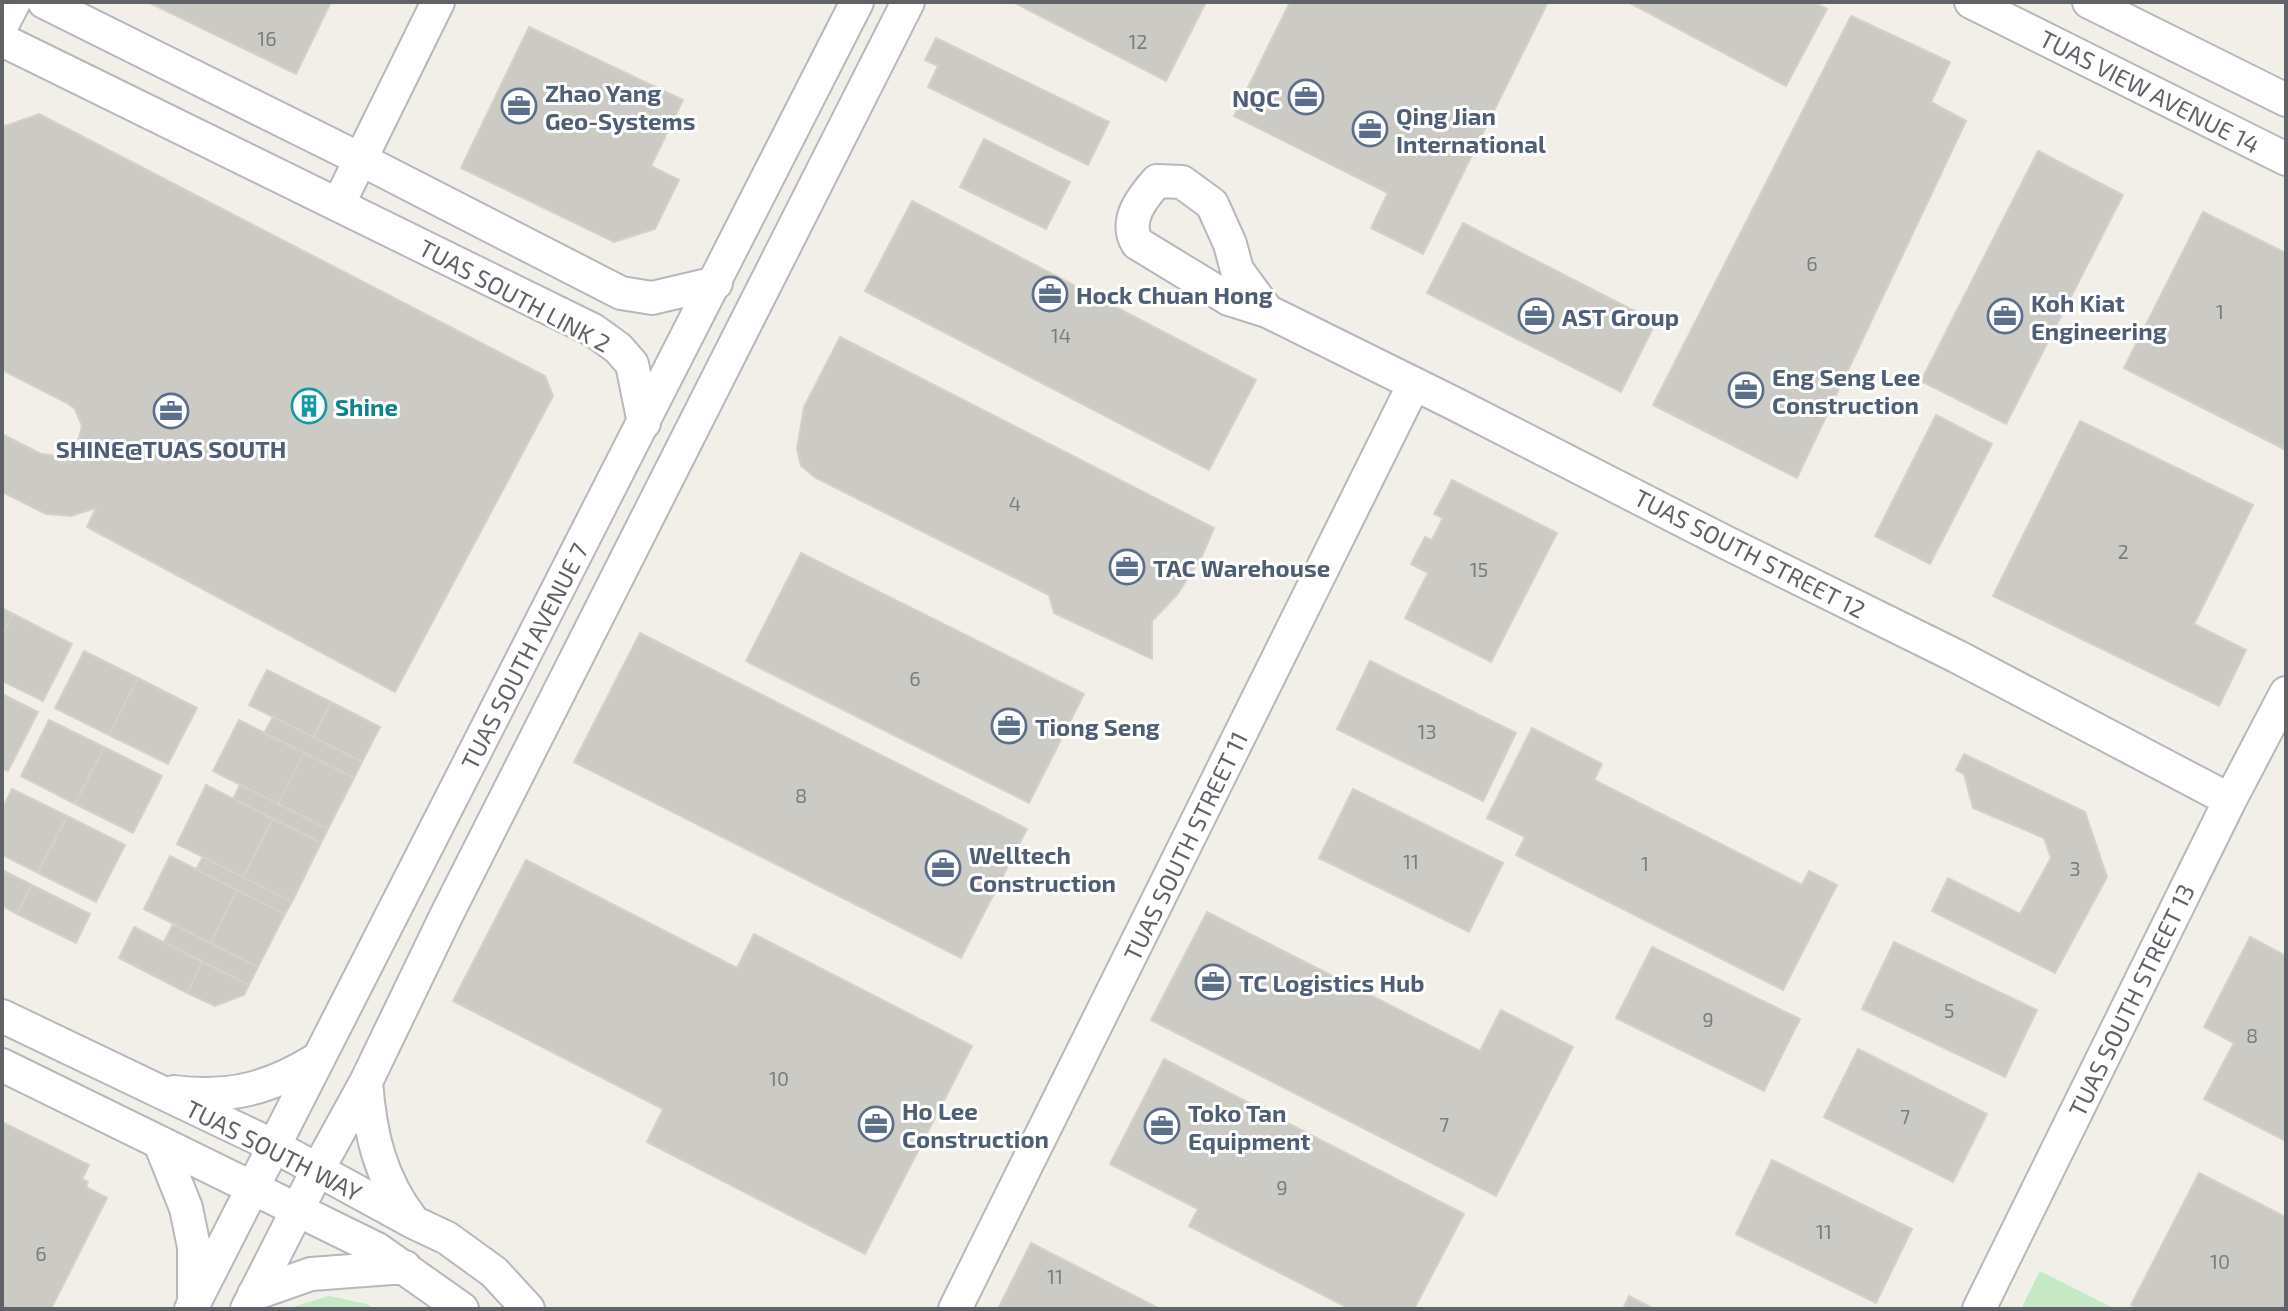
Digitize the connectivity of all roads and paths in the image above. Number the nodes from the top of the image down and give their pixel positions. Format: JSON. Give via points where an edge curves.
{"nodes":[{"id":1,"x":14,"y":2,"type":"edge"},
{"id":2,"x":44,"y":2,"type":"edge"},
{"id":3,"x":438,"y":2,"type":"edge"},
{"id":4,"x":857,"y":2,"type":"edge"},
{"id":5,"x":908,"y":2,"type":"edge"},
{"id":6,"x":1971,"y":2,"type":"edge"},
{"id":7,"x":2089,"y":2,"type":"edge"},
{"id":8,"x":2,"y":25,"type":"edge"},
{"id":9,"x":2,"y":40,"type":"edge"},
{"id":10,"x":2286,"y":100,"type":"edge"},
{"id":11,"x":360,"y":159,"type":"junction"},
{"id":12,"x":2286,"y":159,"type":"edge"},
{"id":13,"x":338,"y":205,"type":"junction"},
{"id":14,"x":716,"y":283,"type":"junction"},
{"id":15,"x":1267,"y":311,"type":"dead end"},
{"id":16,"x":1414,"y":384,"type":"junction"},
{"id":17,"x":644,"y":423,"type":"junction"},
{"id":18,"x":2286,"y":693,"type":"edge"},
{"id":19,"x":2230,"y":800,"type":"junction"},
{"id":20,"x":2,"y":1016,"type":"edge"},
{"id":21,"x":319,"y":1058,"type":"junction"},
{"id":22,"x":2,"y":1065,"type":"edge"},
{"id":23,"x":366,"y":1082,"type":"junction"},
{"id":24,"x":158,"y":1091,"type":"junction"},
{"id":25,"x":160,"y":1143,"type":"junction"},
{"id":26,"x":274,"y":1146,"type":"junction"},
{"id":27,"x":317,"y":1171,"type":"junction"},
{"id":28,"x":253,"y":1188,"type":"junction"},
{"id":29,"x":297,"y":1211,"type":"junction"},
{"id":30,"x":413,"y":1222,"type":"junction"},
{"id":31,"x":405,"y":1267,"type":"junction"},
{"id":32,"x":250,"y":1302,"type":"edge"},
{"id":33,"x":192,"y":1306,"type":"edge"},
{"id":34,"x":462,"y":1309,"type":"edge"},
{"id":35,"x":528,"y":1309,"type":"edge"},
{"id":36,"x":955,"y":1309,"type":"edge"},
{"id":37,"x":1979,"y":1309,"type":"edge"}],
"edges":[{"from":1,"to":8,"type":"street"},
{"from":2,"to":11,"type":"street","name":"TUAS SOUTH LINK 2"},
{"from":3,"to":11,"type":"street"},
{"from":4,"to":14,"type":"street","name":"TUAS SOUTH AVENUE 7"},
{"from":5,"to":23,"type":"street","name":"TUAS SOUTH AVENUE 7"},
{"from":6,"to":12,"type":"street","name":"TUAS VIEW AVENUE 14"},
{"from":7,"to":10,"type":"street"},
{"from":9,"to":13,"type":"street","name":"TUAS SOUTH LINK 2"},
{"from":11,"to":13,"type":"street"},
{"from":11,"to":14,"type":"street","name":"TUAS SOUTH LINK 2","via":[[621,293],[652,298]]},
{"from":13,"to":17,"type":"street","name":"TUAS SOUTH LINK 2","via":[[593,330],[632,364]]},
{"from":14,"to":17,"type":"street","name":"TUAS SOUTH AVENUE 7"},
{"from":15,"to":16,"type":"street","name":"TUAS SOUTH STREET 12"},
{"from":16,"to":19,"type":"street","name":"TUAS SOUTH STREET 12"},
{"from":16,"to":36,"type":"street","name":"TUAS SOUTH STREET 11"},
{"from":17,"to":21,"type":"street","name":"TUAS SOUTH AVENUE 7"},
{"from":18,"to":19,"type":"street","name":"TUAS SOUTH STREET 13"},
{"from":19,"to":37,"type":"street","name":"TUAS SOUTH STREET 13"},
{"from":20,"to":24,"type":"street","name":"TUAS SOUTH WAY"},
{"from":21,"to":24,"type":"street","via":[[261,1087],[207,1096]]},
{"from":21,"to":26,"type":"street","name":"TUAS SOUTH AVENUE 7"},
{"from":22,"to":25,"type":"street","name":"TUAS SOUTH WAY"},
{"from":23,"to":27,"type":"street","name":"TUAS SOUTH AVENUE 7"},
{"from":23,"to":30,"type":"street","via":[[382,1168]]},
{"from":24,"to":26,"type":"street","name":"TUAS SOUTH WAY"},
{"from":25,"to":28,"type":"street","name":"TUAS SOUTH WAY"},
{"from":25,"to":33,"type":"street","via":[[186,1208],[194,1247]]},
{"from":26,"to":27,"type":"street","name":"TUAS SOUTH WAY"},
{"from":26,"to":28,"type":"street","name":"TUAS SOUTH AVENUE 7"},
{"from":27,"to":29,"type":"street","name":"TUAS SOUTH AVENUE 7"},
{"from":27,"to":30,"type":"street","name":"TUAS SOUTH WAY"},
{"from":28,"to":29,"type":"street","name":"TUAS SOUTH WAY"},
{"from":28,"to":33,"type":"street","name":"TUAS SOUTH AVENUE 7"},
{"from":29,"to":31,"type":"street","name":"TUAS SOUTH WAY"},
{"from":29,"to":32,"type":"street","name":"TUAS SOUTH AVENUE 7"},
{"from":30,"to":35,"type":"street","name":"TUAS SOUTH WAY","via":[[447,1238],[494,1272]]},
{"from":31,"to":32,"type":"street","via":[[311,1274]]},
{"from":31,"to":34,"type":"street","name":"TUAS SOUTH WAY"}]}
